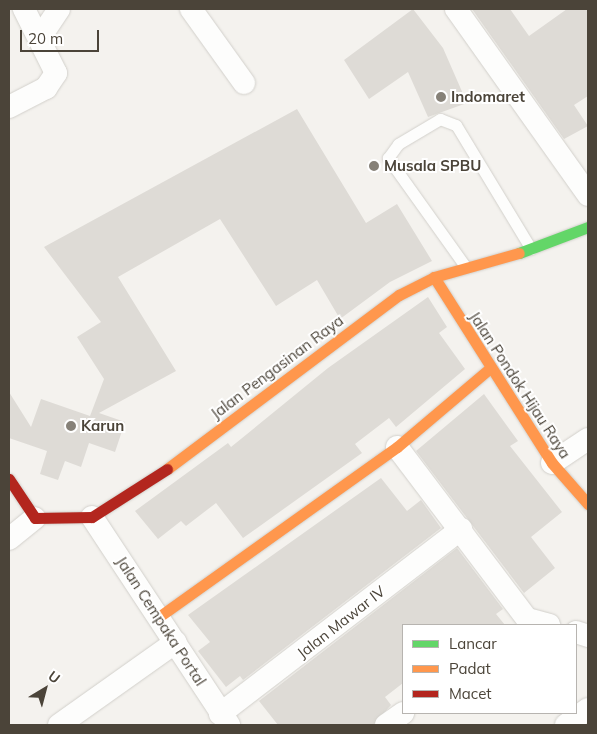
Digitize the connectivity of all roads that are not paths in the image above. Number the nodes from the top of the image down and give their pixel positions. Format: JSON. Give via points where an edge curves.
{"nodes":[{"id":1,"x":24,"y":9,"type":"edge"},
{"id":2,"x":58,"y":9,"type":"edge"},
{"id":3,"x":191,"y":9,"type":"edge"},
{"id":4,"x":456,"y":9,"type":"edge"},
{"id":5,"x":41,"y":36,"type":"junction"},
{"id":6,"x":244,"y":83,"type":"dead end"},
{"id":7,"x":9,"y":107,"type":"edge"},
{"id":8,"x":588,"y":195,"type":"edge"},
{"id":9,"x":588,"y":227,"type":"edge"},
{"id":10,"x":530,"y":248,"type":"junction"},
{"id":11,"x":466,"y":266,"type":"junction"},
{"id":12,"x":434,"y":277,"type":"junction"},
{"id":13,"x":490,"y":368,"type":"junction"},
{"id":14,"x":588,"y":439,"type":"edge"},
{"id":15,"x":397,"y":447,"type":"junction"},
{"id":16,"x":552,"y":463,"type":"junction"},
{"id":17,"x":9,"y":479,"type":"edge"},
{"id":18,"x":587,"y":502,"type":"edge"},
{"id":19,"x":92,"y":517,"type":"junction"},
{"id":20,"x":35,"y":518,"type":"junction"},
{"id":21,"x":461,"y":529,"type":"junction"},
{"id":22,"x":9,"y":539,"type":"edge"},
{"id":23,"x":160,"y":616,"type":"junction"},
{"id":24,"x":523,"y":622,"type":"edge"},
{"id":25,"x":540,"y":624,"type":"edge"},
{"id":26,"x":176,"y":642,"type":"junction"},
{"id":27,"x":588,"y":709,"type":"edge"},
{"id":28,"x":402,"y":714,"type":"edge"},
{"id":29,"x":225,"y":720,"type":"edge"},
{"id":30,"x":59,"y":725,"type":"edge"},
{"id":31,"x":386,"y":725,"type":"edge"},
{"id":32,"x":566,"y":725,"type":"edge"}],
"edges":[{"from":1,"to":5,"type":"street"},
{"from":2,"to":5,"type":"street"},
{"from":3,"to":6,"type":"street"},
{"from":4,"to":8,"type":"street"},
{"from":5,"to":7,"type":"street","via":[[56,73],[54,80]]},
{"from":9,"to":10,"type":"street","name":"Jalan Pengasinan Raya"},
{"from":10,"to":11,"type":"street","name":"Jalan Pengasinan Raya"},
{"from":10,"to":11,"type":"lane","via":[[456,125],[440,119],[398,144],[388,158]]},
{"from":11,"to":12,"type":"street","name":"Jalan Pengasinan Raya"},
{"from":12,"to":13,"type":"street","name":"Jalan Pondok Hijau Raya"},
{"from":12,"to":19,"type":"street","name":"Jalan Pengasinan Raya","via":[[391,301],[158,476]]},
{"from":13,"to":15,"type":"street"},
{"from":13,"to":16,"type":"street","name":"Jalan Pondok Hijau Raya"},
{"from":14,"to":16,"type":"street"},
{"from":15,"to":21,"type":"street"},
{"from":15,"to":23,"type":"street"},
{"from":16,"to":18,"type":"street","name":"Jalan Pondok Hijau Raya"},
{"from":17,"to":20,"type":"street"},
{"from":19,"to":20,"type":"street"},
{"from":19,"to":23,"type":"street","name":"Jalan Cempaka Portal"},
{"from":20,"to":22,"type":"street"},
{"from":21,"to":24,"type":"street"},
{"from":21,"to":29,"type":"street","name":"Jalan Mawar IV"},
{"from":23,"to":26,"type":"street","name":"Jalan Cempaka Portal"},
{"from":24,"to":25,"type":"street"},
{"from":26,"to":29,"type":"street","name":"Jalan Cempaka Portal"},
{"from":26,"to":30,"type":"street"},
{"from":27,"to":32,"type":"street"},
{"from":28,"to":31,"type":"street"}]}
